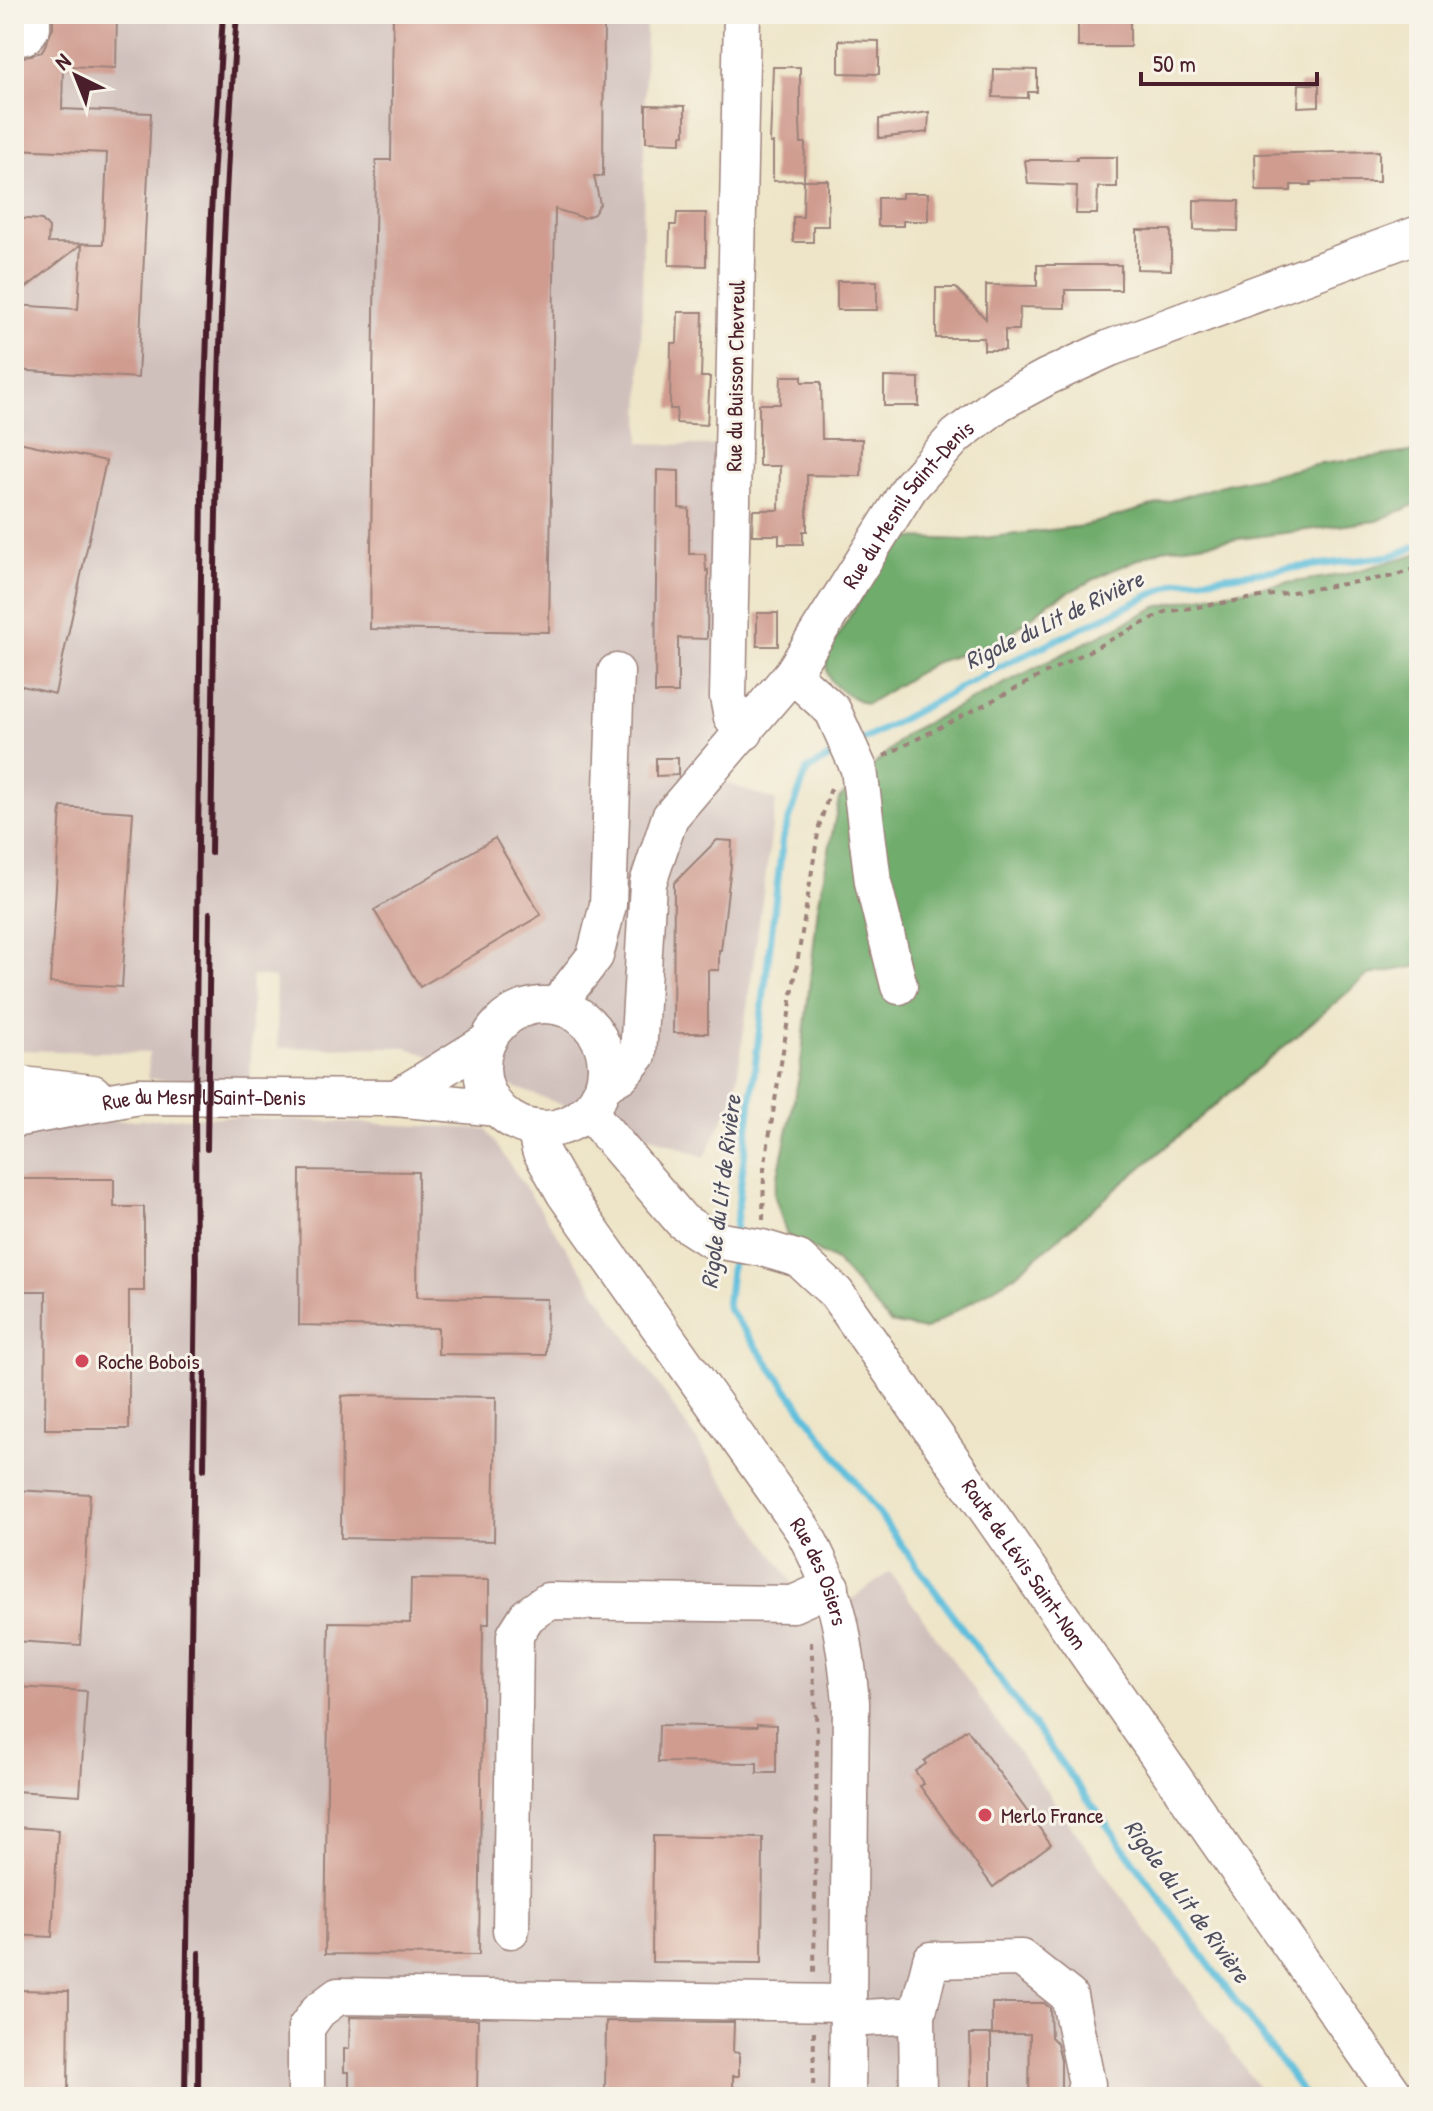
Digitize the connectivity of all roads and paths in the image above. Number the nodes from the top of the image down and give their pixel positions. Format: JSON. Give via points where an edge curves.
{"nodes":[{"id":1,"x":32,"y":14,"type":"edge"},
{"id":2,"x":742,"y":14,"type":"edge"},
{"id":3,"x":14,"y":35,"type":"edge"},
{"id":4,"x":1419,"y":234,"type":"edge"},
{"id":5,"x":1419,"y":567,"type":"edge"},
{"id":6,"x":616,"y":672,"type":"dead end"},
{"id":7,"x":792,"y":674,"type":"junction"},
{"id":8,"x":745,"y":732,"type":"junction"},
{"id":9,"x":853,"y":754,"type":"junction"},
{"id":10,"x":899,"y":986,"type":"dead end"},
{"id":11,"x":556,"y":1006,"type":"junction"},
{"id":12,"x":642,"y":1012,"type":"junction"},
{"id":13,"x":599,"y":1039,"type":"junction"},
{"id":14,"x":488,"y":1041,"type":"junction"},
{"id":15,"x":15,"y":1083,"type":"edge"},
{"id":16,"x":139,"y":1096,"type":"junction"},
{"id":17,"x":396,"y":1098,"type":"junction"},
{"id":18,"x":596,"y":1098,"type":"junction"},
{"id":19,"x":497,"y":1108,"type":"junction"},
{"id":20,"x":14,"y":1119,"type":"edge"},
{"id":21,"x":535,"y":1128,"type":"junction"},
{"id":22,"x":762,"y":1248,"type":"junction"},
{"id":23,"x":831,"y":1587,"type":"junction"},
{"id":24,"x":810,"y":1630,"type":"dead end"},
{"id":25,"x":511,"y":1930,"type":"dead end"},
{"id":26,"x":836,"y":2009,"type":"junction"},
{"id":27,"x":917,"y":2015,"type":"junction"},
{"id":28,"x":306,"y":2097,"type":"edge"},
{"id":29,"x":813,"y":2097,"type":"edge"},
{"id":30,"x":847,"y":2097,"type":"edge"},
{"id":31,"x":918,"y":2097,"type":"edge"},
{"id":32,"x":1083,"y":2097,"type":"edge"},
{"id":33,"x":1396,"y":2097,"type":"edge"}],
"edges":[{"from":1,"to":3,"type":"street","via":[[25,36]]},
{"from":2,"to":8,"type":"street","name":"Rue du Buisson Chevreul","via":[[728,697],[732,718]]},
{"from":4,"to":7,"type":"street","name":"Rue du Mesnil Saint-Denis","via":[[1110,348],[999,403],[956,436],[910,487]]},
{"from":5,"to":9,"type":"path","via":[[1394,576],[1165,612]]},
{"from":6,"to":11,"type":"street","via":[[608,905],[595,956]]},
{"from":7,"to":8,"type":"street","name":"Rue du Mesnil Saint-Denis"},
{"from":7,"to":9,"type":"street","via":[[833,711]]},
{"from":8,"to":12,"type":"street","name":"Rue du Mesnil Saint-Denis","via":[[670,817],[652,865],[645,907]]},
{"from":9,"to":10,"type":"street","via":[[873,882]]},
{"from":9,"to":22,"type":"path","via":[[830,791],[819,827],[764,1169]]},
{"from":11,"to":13,"type":"street","via":[[589,1024]]},
{"from":11,"to":14,"type":"street","via":[[532,1007],[509,1016]]},
{"from":12,"to":13,"type":"street"},
{"from":12,"to":18,"type":"street","name":"Rue du Mesnil Saint-Denis","via":[[638,1055]]},
{"from":13,"to":18,"type":"street","via":[[605,1054]]},
{"from":14,"to":17,"type":"street"},
{"from":14,"to":19,"type":"street","via":[[482,1076]]},
{"from":15,"to":16,"type":"street"},
{"from":16,"to":17,"type":"street","name":"Rue du Mesnil Saint-Denis"},
{"from":16,"to":20,"type":"street","name":"Rue du Mesnil Saint-Denis"},
{"from":17,"to":19,"type":"street","name":"Rue du Mesnil Saint-Denis"},
{"from":18,"to":21,"type":"street","via":[[572,1123]]},
{"from":18,"to":22,"type":"street","name":"Route de Lévis Saint-Nom","via":[[682,1221],[710,1239]]},
{"from":19,"to":21,"type":"street"},
{"from":21,"to":23,"type":"street","name":"Rue des Osiers","via":[[540,1150],[565,1194],[771,1482]]},
{"from":22,"to":33,"type":"street","name":"Route de Lévis Saint-Nom","via":[[799,1259],[836,1293]]},
{"from":23,"to":25,"type":"street","via":[[793,1604],[548,1601],[527,1616],[515,1635]]},
{"from":23,"to":26,"type":"street","name":"Rue des Osiers","via":[[845,1637],[851,1702]]},
{"from":24,"to":26,"type":"path"},
{"from":26,"to":27,"type":"street"},
{"from":26,"to":28,"type":"street","via":[[338,1996],[306,2028]]},
{"from":26,"to":29,"type":"path"},
{"from":26,"to":30,"type":"street","name":"Rue des Osiers"},
{"from":27,"to":31,"type":"street"},
{"from":27,"to":32,"type":"street","via":[[931,1960],[1021,1958],[1069,1996],[1087,2084]]}]}
